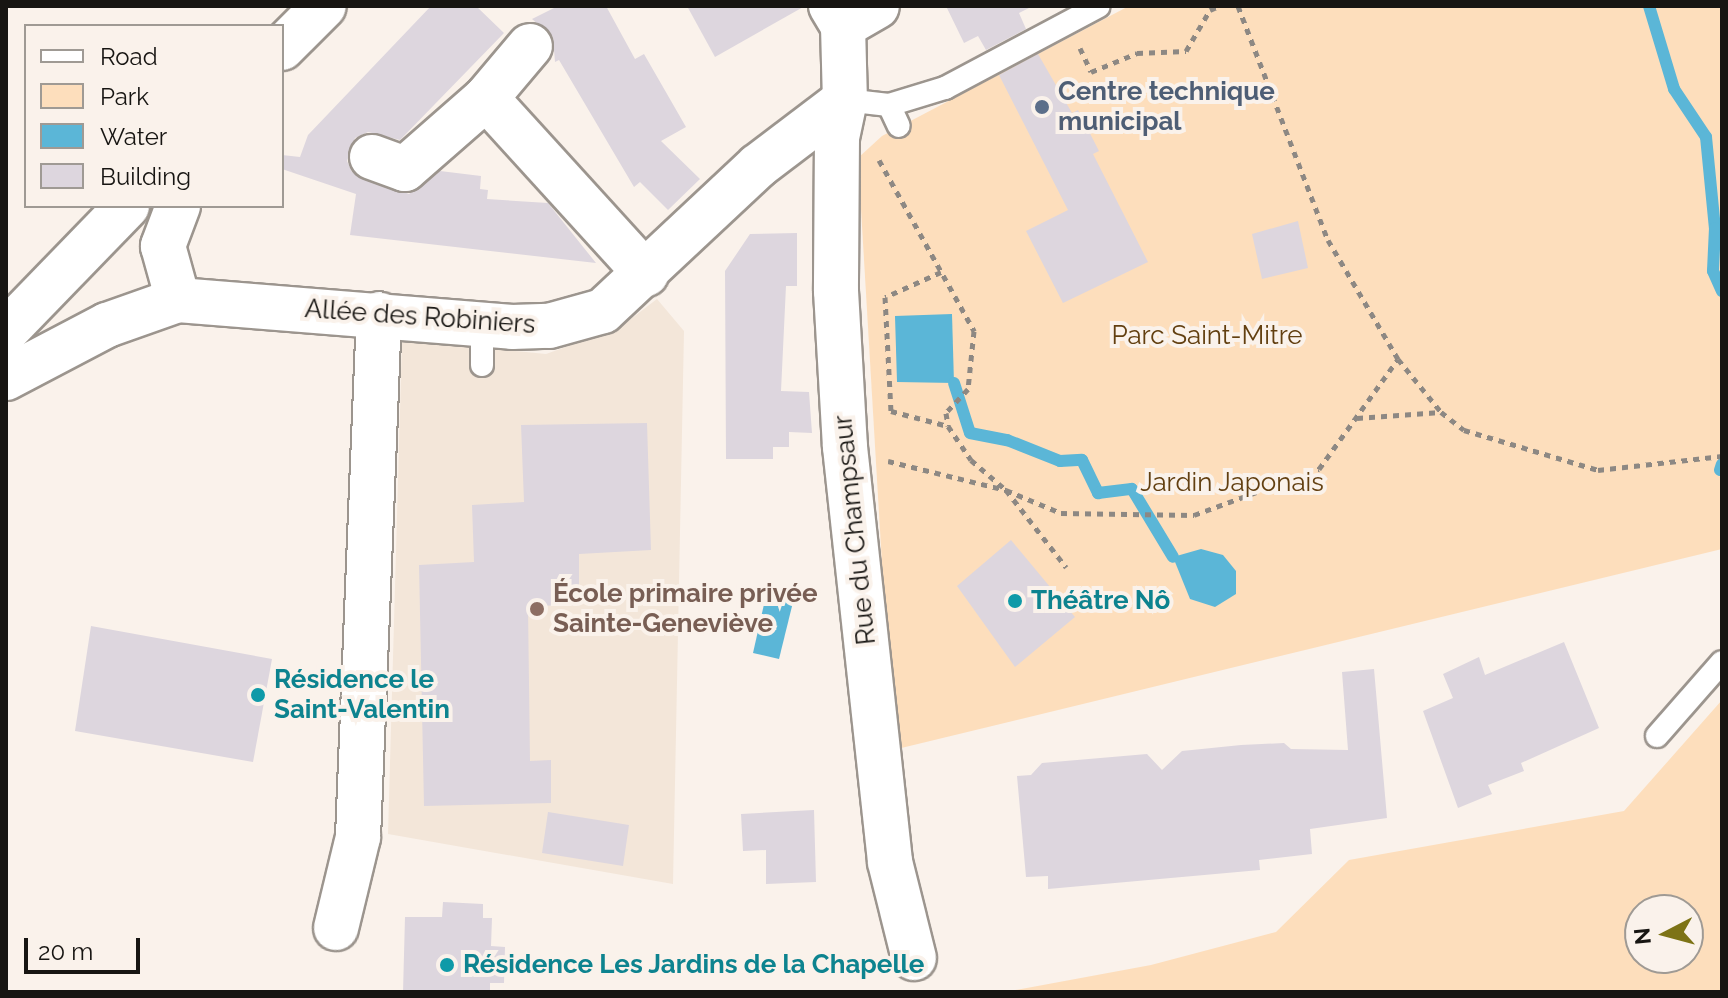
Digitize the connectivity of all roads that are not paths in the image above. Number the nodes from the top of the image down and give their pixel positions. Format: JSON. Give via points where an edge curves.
{"nodes":[{"id":1,"x":324,"y":6,"type":"edge"},
{"id":2,"x":1099,"y":6,"type":"edge"},
{"id":3,"x":851,"y":13,"type":"edge"},
{"id":4,"x":284,"y":46,"type":"edge"},
{"id":5,"x":530,"y":46,"type":"dead end"},
{"id":6,"x":486,"y":98,"type":"junction"},
{"id":7,"x":889,"y":105,"type":"junction"},
{"id":8,"x":841,"y":119,"type":"junction"},
{"id":9,"x":899,"y":126,"type":"dead end"},
{"id":10,"x":372,"y":157,"type":"dead end"},
{"id":11,"x":125,"y":208,"type":"edge"},
{"id":12,"x":177,"y":208,"type":"edge"},
{"id":13,"x":646,"y":274,"type":"junction"},
{"id":14,"x":178,"y":300,"type":"junction"},
{"id":15,"x":379,"y":314,"type":"junction"},
{"id":16,"x":11,"y":317,"type":"edge"},
{"id":17,"x":6,"y":378,"type":"edge"},
{"id":18,"x":1722,"y":662,"type":"edge"},
{"id":19,"x":1657,"y":736,"type":"dead end"},
{"id":20,"x":336,"y":928,"type":"dead end"},
{"id":21,"x":914,"y":958,"type":"dead end"}],
"edges":[{"from":1,"to":4,"type":"street"},
{"from":2,"to":7,"type":"lane","via":[[945,88]]},
{"from":3,"to":8,"type":"street","name":"Rue du Champsaur"},
{"from":5,"to":6,"type":"street"},
{"from":6,"to":10,"type":"street","via":[[405,169]]},
{"from":6,"to":13,"type":"street"},
{"from":7,"to":8,"type":"lane"},
{"from":7,"to":9,"type":"lane"},
{"from":8,"to":13,"type":"street","name":"Allée des Robiniers","via":[[758,166]]},
{"from":8,"to":21,"type":"street","name":"Rue du Champsaur","via":[[836,291],[845,447],[890,862]]},
{"from":11,"to":16,"type":"street"},
{"from":12,"to":14,"type":"street","via":[[163,246]]},
{"from":13,"to":15,"type":"street","name":"Allée des Robiniers","via":[[603,311],[482,345]]},
{"from":14,"to":15,"type":"street","name":"Allée des Robiniers"},
{"from":14,"to":17,"type":"street","name":"Allée des Robiniers","via":[[107,325]]},
{"from":15,"to":20,"type":"street","via":[[358,837]]},
{"from":18,"to":19,"type":"lane"}]}
